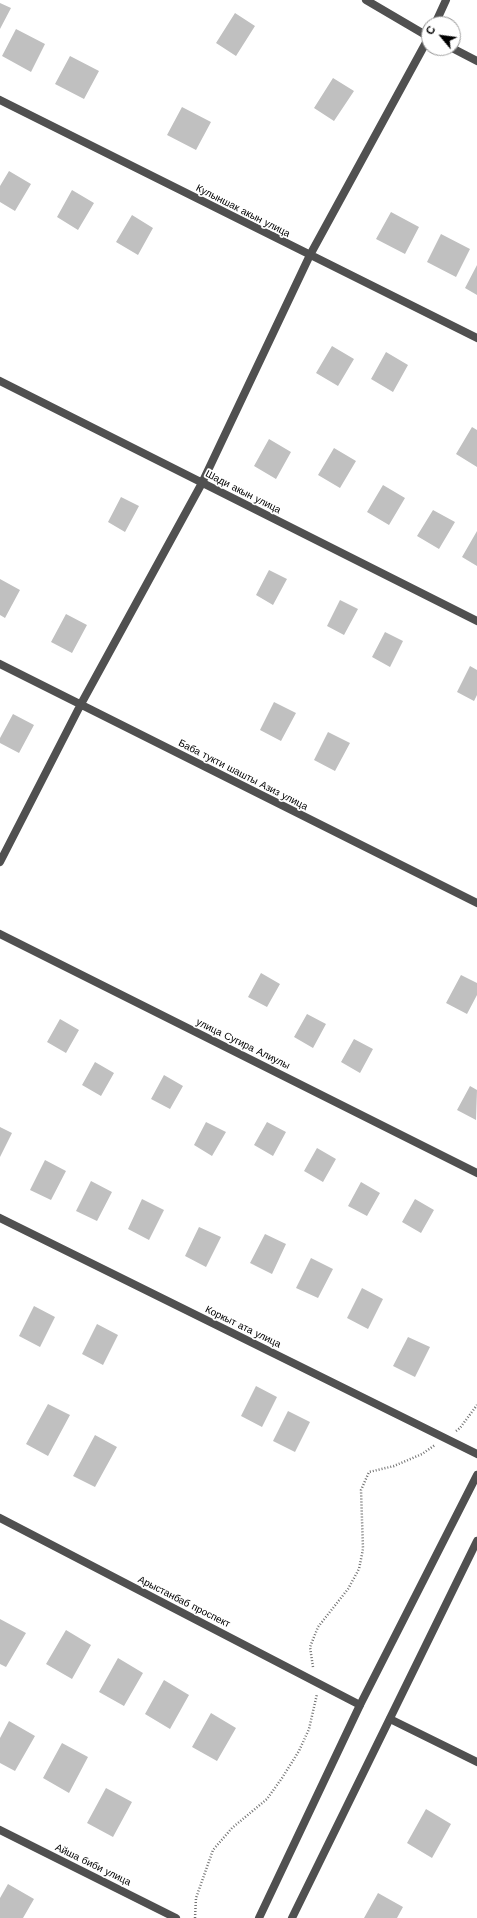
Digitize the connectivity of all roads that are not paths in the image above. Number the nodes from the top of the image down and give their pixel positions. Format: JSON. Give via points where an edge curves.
{"nodes":[{"id":1,"x":366,"y":0,"type":"edge"},
{"id":2,"x":446,"y":0,"type":"edge"},
{"id":3,"x":439,"y":16,"type":"edge"},
{"id":4,"x":421,"y":32,"type":"edge"},
{"id":5,"x":421,"y":52,"type":"edge"},
{"id":6,"x":461,"y":53,"type":"edge"},
{"id":7,"x":477,"y":61,"type":"edge"},
{"id":8,"x":0,"y":100,"type":"edge"},
{"id":9,"x":310,"y":255,"type":"junction"},
{"id":10,"x":477,"y":338,"type":"edge"},
{"id":11,"x":0,"y":381,"type":"edge"},
{"id":12,"x":202,"y":483,"type":"junction"},
{"id":13,"x":477,"y":621,"type":"edge"},
{"id":14,"x":0,"y":664,"type":"edge"},
{"id":15,"x":81,"y":704,"type":"junction"},
{"id":16,"x":0,"y":862,"type":"edge"},
{"id":17,"x":477,"y":903,"type":"edge"},
{"id":18,"x":0,"y":934,"type":"edge"},
{"id":19,"x":477,"y":1173,"type":"edge"},
{"id":20,"x":0,"y":1218,"type":"edge"},
{"id":21,"x":477,"y":1454,"type":"edge"},
{"id":22,"x":477,"y":1475,"type":"edge"},
{"id":23,"x":0,"y":1518,"type":"edge"},
{"id":24,"x":477,"y":1541,"type":"edge"},
{"id":25,"x":360,"y":1705,"type":"junction"},
{"id":26,"x":390,"y":1719,"type":"junction"},
{"id":27,"x":477,"y":1762,"type":"edge"},
{"id":28,"x":0,"y":1830,"type":"edge"},
{"id":29,"x":176,"y":1918,"type":"edge"},
{"id":30,"x":259,"y":1918,"type":"edge"},
{"id":31,"x":292,"y":1918,"type":"edge"}],
"edges":[{"from":1,"to":4,"type":"street"},
{"from":2,"to":3,"type":"street"},
{"from":5,"to":9,"type":"street"},
{"from":6,"to":7,"type":"street"},
{"from":8,"to":9,"type":"street","name":"Кулыншак акын улица"},
{"from":9,"to":10,"type":"street","name":"Кулыншак акын улица"},
{"from":9,"to":12,"type":"street"},
{"from":11,"to":12,"type":"street","name":"Шади акын улица"},
{"from":12,"to":13,"type":"street","name":"Шади акын улица"},
{"from":12,"to":15,"type":"street"},
{"from":14,"to":15,"type":"street","name":"Баба тукти шашты Азиз улица"},
{"from":15,"to":16,"type":"street"},
{"from":15,"to":17,"type":"street","name":"Баба тукти шашты Азиз улица"},
{"from":18,"to":19,"type":"street","name":"улица Сугира Алиулы"},
{"from":20,"to":21,"type":"street","name":"Коркыт ата улица"},
{"from":22,"to":25,"type":"street"},
{"from":23,"to":25,"type":"street","name":"Арыстанбаб проспект"},
{"from":24,"to":26,"type":"street"},
{"from":25,"to":30,"type":"street"},
{"from":26,"to":27,"type":"street"},
{"from":26,"to":31,"type":"street"},
{"from":28,"to":29,"type":"street","name":"Айша биби улица"}]}
